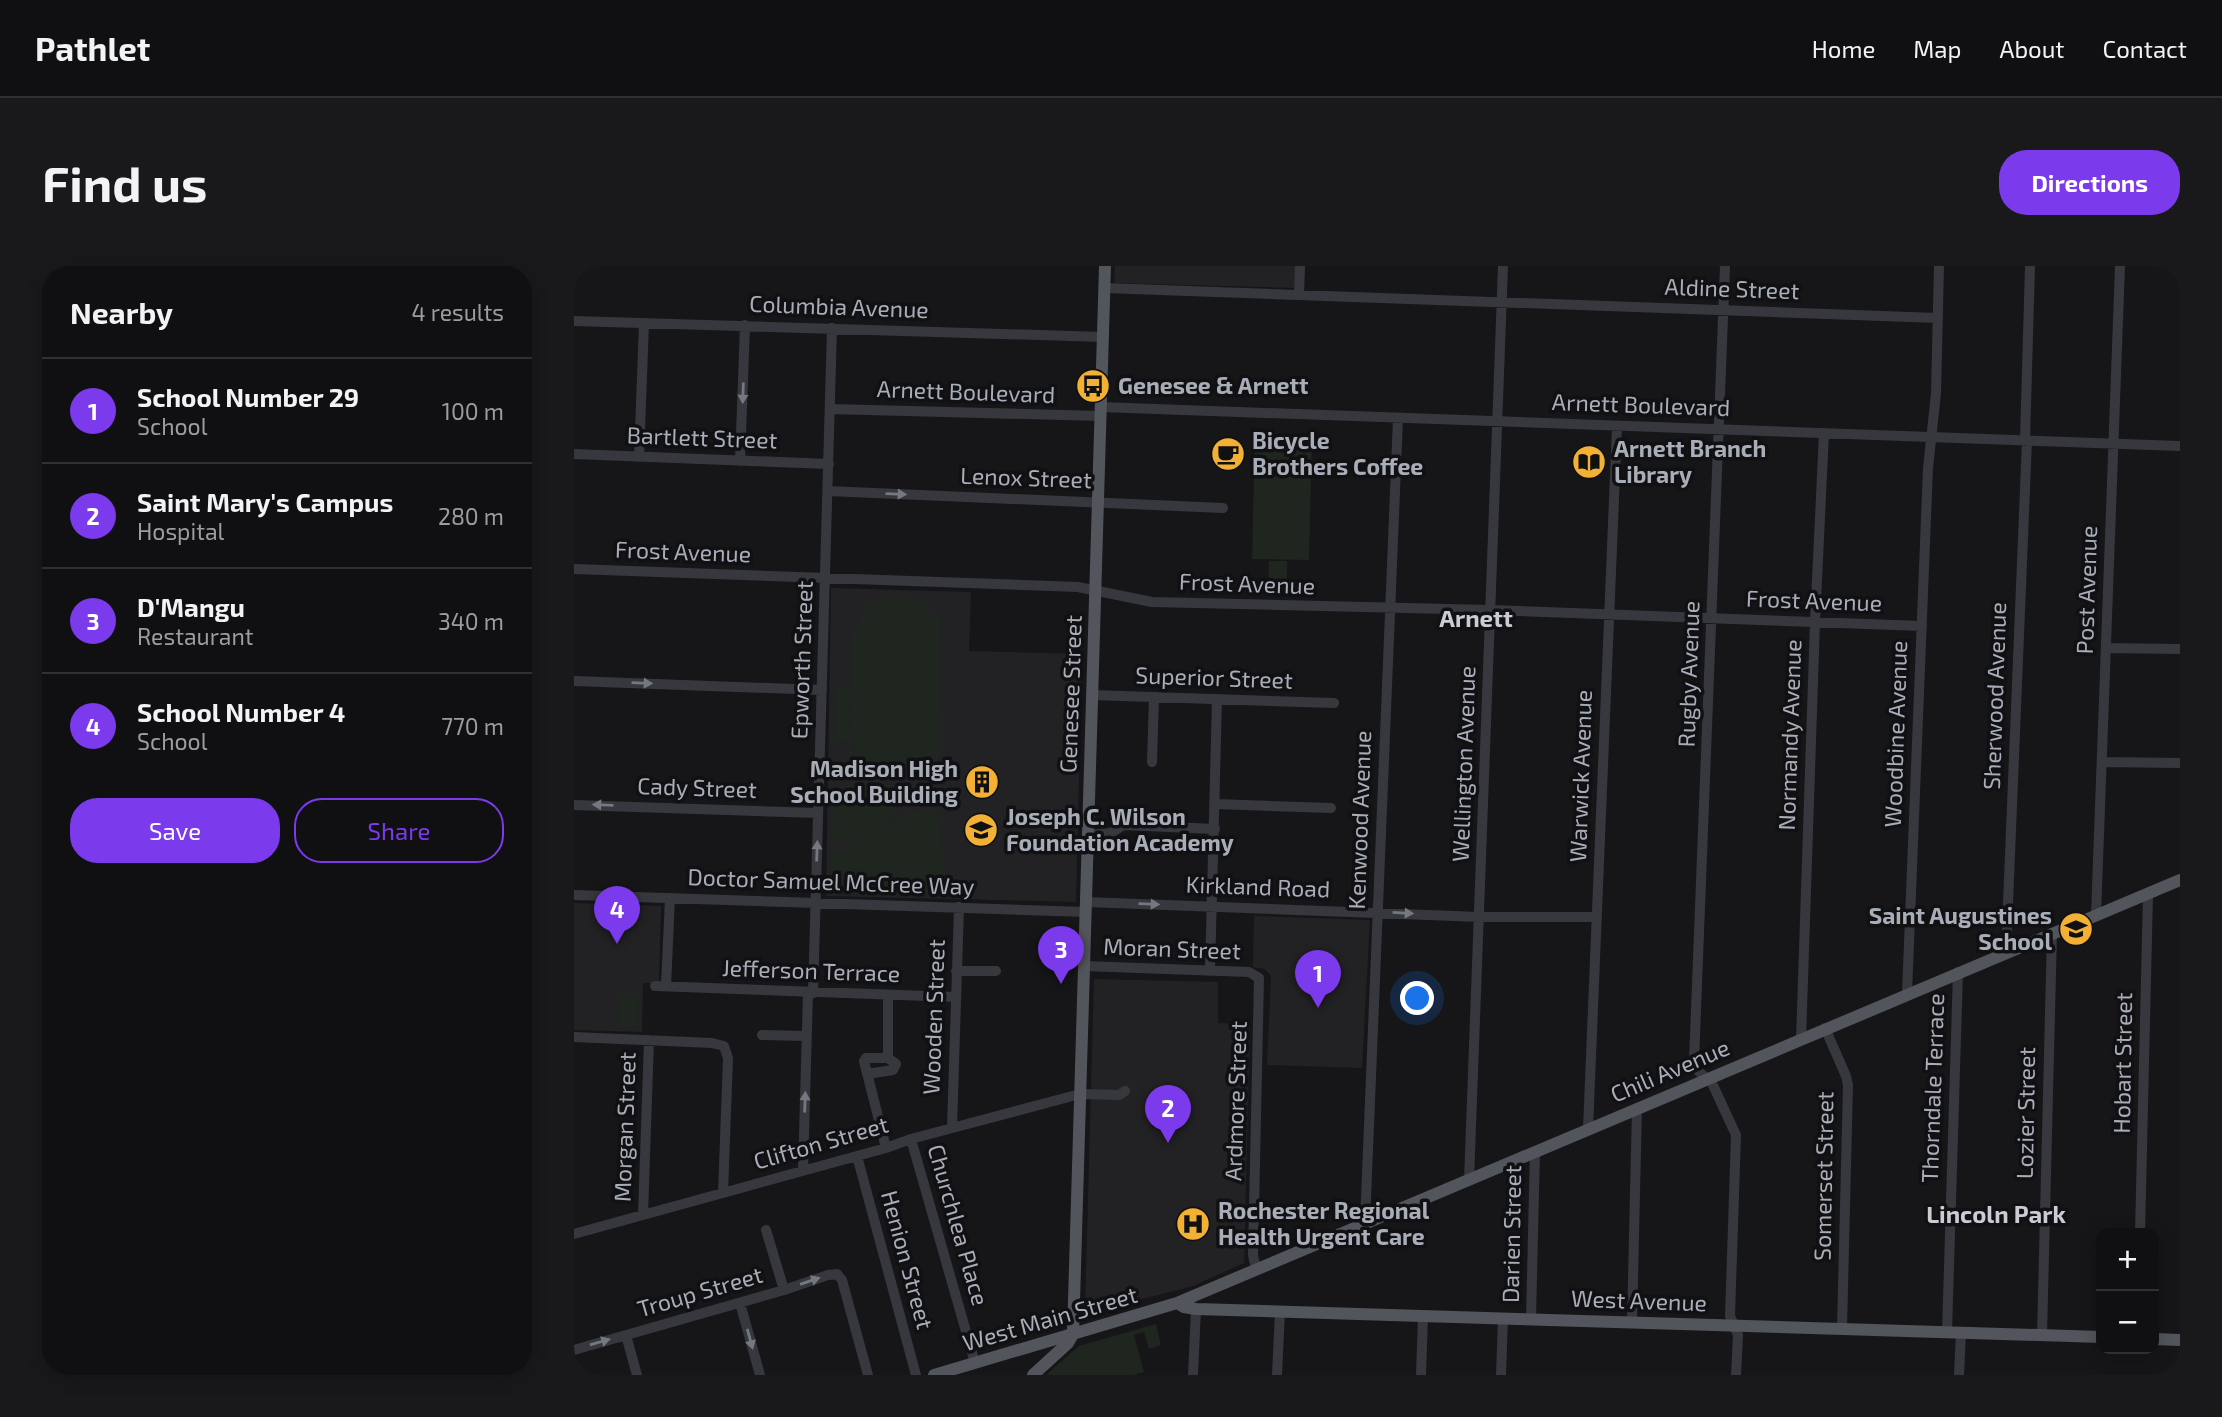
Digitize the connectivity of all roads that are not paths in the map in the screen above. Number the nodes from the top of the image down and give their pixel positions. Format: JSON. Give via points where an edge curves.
{"nodes":[{"id":1,"x":1105,"y":266,"type":"edge"},
{"id":2,"x":1300,"y":266,"type":"edge"},
{"id":3,"x":1503,"y":266,"type":"edge"},
{"id":4,"x":1725,"y":266,"type":"edge"},
{"id":5,"x":1939,"y":266,"type":"edge"},
{"id":6,"x":2030,"y":266,"type":"edge"},
{"id":7,"x":2120,"y":266,"type":"edge"},
{"id":8,"x":1104,"y":288,"type":"junction"},
{"id":9,"x":1299,"y":295,"type":"junction"},
{"id":10,"x":1502,"y":302,"type":"junction"},
{"id":11,"x":1723,"y":309,"type":"junction"},
{"id":12,"x":1938,"y":318,"type":"junction"},
{"id":13,"x":574,"y":321,"type":"edge"},
{"id":14,"x":644,"y":323,"type":"junction"},
{"id":15,"x":746,"y":325,"type":"junction"},
{"id":16,"x":832,"y":328,"type":"junction"},
{"id":17,"x":1103,"y":337,"type":"junction"},
{"id":18,"x":830,"y":409,"type":"junction"},
{"id":19,"x":1101,"y":412,"type":"junction"},
{"id":20,"x":1398,"y":418,"type":"junction"},
{"id":21,"x":1498,"y":421,"type":"junction"},
{"id":22,"x":1617,"y":426,"type":"junction"},
{"id":23,"x":1718,"y":429,"type":"junction"},
{"id":24,"x":1824,"y":433,"type":"junction"},
{"id":25,"x":1932,"y":437,"type":"junction"},
{"id":26,"x":2026,"y":440,"type":"junction"},
{"id":27,"x":2114,"y":444,"type":"junction"},
{"id":28,"x":2180,"y":446,"type":"edge"},
{"id":29,"x":574,"y":454,"type":"edge"},
{"id":30,"x":639,"y":457,"type":"junction"},
{"id":31,"x":740,"y":461,"type":"junction"},
{"id":32,"x":828,"y":464,"type":"junction"},
{"id":33,"x":828,"y":491,"type":"junction"},
{"id":34,"x":1098,"y":502,"type":"junction"},
{"id":35,"x":1223,"y":508,"type":"dead end"},
{"id":36,"x":574,"y":569,"type":"edge"},
{"id":37,"x":825,"y":578,"type":"junction"},
{"id":38,"x":1095,"y":590,"type":"junction"},
{"id":39,"x":1389,"y":608,"type":"junction"},
{"id":40,"x":1490,"y":610,"type":"junction"},
{"id":41,"x":1609,"y":614,"type":"junction"},
{"id":42,"x":1712,"y":619,"type":"junction"},
{"id":43,"x":1815,"y":622,"type":"junction"},
{"id":44,"x":1922,"y":626,"type":"junction"},
{"id":45,"x":2106,"y":648,"type":"junction"},
{"id":46,"x":2180,"y":649,"type":"edge"},
{"id":47,"x":574,"y":681,"type":"edge"},
{"id":48,"x":822,"y":690,"type":"junction"},
{"id":49,"x":1092,"y":695,"type":"junction"},
{"id":50,"x":1154,"y":697,"type":"junction"},
{"id":51,"x":1217,"y":699,"type":"junction"},
{"id":52,"x":1334,"y":703,"type":"dead end"},
{"id":53,"x":1152,"y":762,"type":"dead end"},
{"id":54,"x":2102,"y":762,"type":"junction"},
{"id":55,"x":2180,"y":763,"type":"edge"},
{"id":56,"x":574,"y":804,"type":"edge"},
{"id":57,"x":1215,"y":804,"type":"junction"},
{"id":58,"x":1331,"y":808,"type":"dead end"},
{"id":59,"x":818,"y":813,"type":"junction"},
{"id":60,"x":1215,"y":829,"type":"junction"},
{"id":61,"x":1088,"y":835,"type":"junction"},
{"id":62,"x":2180,"y":880,"type":"edge"},
{"id":63,"x":2148,"y":894,"type":"junction"},
{"id":64,"x":574,"y":895,"type":"edge"},
{"id":65,"x":670,"y":898,"type":"junction"},
{"id":66,"x":816,"y":903,"type":"junction"},
{"id":67,"x":1212,"y":906,"type":"junction"},
{"id":68,"x":959,"y":907,"type":"junction"},
{"id":69,"x":1086,"y":907,"type":"junction"},
{"id":70,"x":1378,"y":911,"type":"junction"},
{"id":71,"x":2096,"y":915,"type":"junction"},
{"id":72,"x":1480,"y":917,"type":"junction"},
{"id":73,"x":1597,"y":918,"type":"junction"},
{"id":74,"x":2052,"y":933,"type":"junction"},
{"id":75,"x":2006,"y":952,"type":"junction"},
{"id":76,"x":1084,"y":966,"type":"junction"},
{"id":77,"x":957,"y":971,"type":"junction"},
{"id":78,"x":996,"y":971,"type":"dead end"},
{"id":79,"x":1210,"y":971,"type":"junction"},
{"id":80,"x":1958,"y":972,"type":"junction"},
{"id":81,"x":1258,"y":975,"type":"joint"},
{"id":82,"x":811,"y":993,"type":"junction"},
{"id":83,"x":1907,"y":993,"type":"junction"},
{"id":84,"x":888,"y":995,"type":"junction"},
{"id":85,"x":956,"y":997,"type":"junction"},
{"id":86,"x":1825,"y":1028,"type":"junction"},
{"id":87,"x":762,"y":1035,"type":"dead end"},
{"id":88,"x":807,"y":1036,"type":"junction"},
{"id":89,"x":574,"y":1037,"type":"edge"},
{"id":90,"x":1801,"y":1039,"type":"junction"},
{"id":91,"x":649,"y":1040,"type":"junction"},
{"id":92,"x":1706,"y":1079,"type":"junction"},
{"id":93,"x":1125,"y":1091,"type":"dead end"},
{"id":94,"x":1080,"y":1094,"type":"junction"},
{"id":95,"x":1637,"y":1108,"type":"junction"},
{"id":96,"x":952,"y":1128,"type":"junction"},
{"id":97,"x":1588,"y":1129,"type":"junction"},
{"id":98,"x":911,"y":1139,"type":"junction"},
{"id":99,"x":886,"y":1148,"type":"junction"},
{"id":100,"x":1535,"y":1151,"type":"junction"},
{"id":101,"x":857,"y":1156,"type":"junction"},
{"id":102,"x":803,"y":1170,"type":"junction"},
{"id":103,"x":1469,"y":1180,"type":"junction"},
{"id":104,"x":723,"y":1193,"type":"junction"},
{"id":105,"x":643,"y":1215,"type":"junction"},
{"id":106,"x":1365,"y":1223,"type":"junction"},
{"id":107,"x":2140,"y":1228,"type":"edge"},
{"id":108,"x":766,"y":1230,"type":"dead end"},
{"id":109,"x":574,"y":1234,"type":"edge"},
{"id":110,"x":1256,"y":1269,"type":"junction"},
{"id":111,"x":784,"y":1290,"type":"junction"},
{"id":112,"x":740,"y":1303,"type":"junction"},
{"id":113,"x":1177,"y":1303,"type":"junction"},
{"id":114,"x":1196,"y":1309,"type":"junction"},
{"id":115,"x":1280,"y":1311,"type":"junction"},
{"id":116,"x":1423,"y":1316,"type":"junction"},
{"id":117,"x":1503,"y":1318,"type":"junction"},
{"id":118,"x":1531,"y":1318,"type":"junction"},
{"id":119,"x":1632,"y":1322,"type":"junction"},
{"id":120,"x":1734,"y":1325,"type":"junction"},
{"id":121,"x":1842,"y":1328,"type":"junction"},
{"id":122,"x":1947,"y":1332,"type":"junction"},
{"id":123,"x":1961,"y":1332,"type":"junction"},
{"id":124,"x":1073,"y":1334,"type":"junction"},
{"id":125,"x":626,"y":1335,"type":"junction"},
{"id":126,"x":2042,"y":1335,"type":"junction"},
{"id":127,"x":2096,"y":1337,"type":"edge"},
{"id":128,"x":2159,"y":1339,"type":"edge"},
{"id":129,"x":2180,"y":1340,"type":"edge"},
{"id":130,"x":574,"y":1350,"type":"edge"},
{"id":131,"x":975,"y":1363,"type":"junction"},
{"id":132,"x":638,"y":1375,"type":"edge"},
{"id":133,"x":760,"y":1375,"type":"edge"},
{"id":134,"x":868,"y":1375,"type":"edge"},
{"id":135,"x":916,"y":1375,"type":"edge"},
{"id":136,"x":934,"y":1375,"type":"edge"},
{"id":137,"x":1033,"y":1375,"type":"edge"},
{"id":138,"x":1194,"y":1375,"type":"edge"},
{"id":139,"x":1277,"y":1375,"type":"edge"},
{"id":140,"x":1421,"y":1375,"type":"edge"},
{"id":141,"x":1501,"y":1375,"type":"edge"},
{"id":142,"x":1736,"y":1375,"type":"edge"},
{"id":143,"x":1959,"y":1375,"type":"edge"}],
"edges":[{"from":1,"to":8,"type":"main road","name":"Genesee Street"},
{"from":2,"to":9,"type":"street"},
{"from":3,"to":10,"type":"street","name":"Wellington Avenue"},
{"from":4,"to":11,"type":"street","name":"Rugby Avenue"},
{"from":5,"to":12,"type":"street","name":"Woodbine Avenue"},
{"from":6,"to":26,"type":"street","name":"Sherwood Avenue"},
{"from":7,"to":27,"type":"street","name":"Post Avenue"},
{"from":8,"to":9,"type":"street","name":"Aldine Street"},
{"from":8,"to":17,"type":"main road","name":"Genesee Street"},
{"from":9,"to":10,"type":"street","name":"Aldine Street"},
{"from":10,"to":11,"type":"street","name":"Aldine Street"},
{"from":10,"to":21,"type":"street","name":"Wellington Avenue"},
{"from":11,"to":12,"type":"street","name":"Aldine Street"},
{"from":11,"to":23,"type":"street","name":"Rugby Avenue"},
{"from":12,"to":25,"type":"street","name":"Woodbine Avenue"},
{"from":13,"to":14,"type":"street","name":"Columbia Avenue"},
{"from":14,"to":15,"type":"street","name":"Columbia Avenue"},
{"from":14,"to":30,"type":"street"},
{"from":15,"to":16,"type":"street","name":"Columbia Avenue"},
{"from":15,"to":31,"type":"street","one_way":true},
{"from":16,"to":17,"type":"street","name":"Columbia Avenue"},
{"from":16,"to":18,"type":"street","name":"Epworth Street"},
{"from":17,"to":19,"type":"main road","name":"Genesee Street"},
{"from":18,"to":19,"type":"street","name":"Arnett Boulevard"},
{"from":18,"to":32,"type":"street","name":"Epworth Street"},
{"from":19,"to":20,"type":"street","name":"Arnett Boulevard"},
{"from":19,"to":34,"type":"main road","name":"Genesee Street"},
{"from":20,"to":21,"type":"street","name":"Arnett Boulevard"},
{"from":20,"to":39,"type":"street","name":"Kenwood Avenue"},
{"from":21,"to":22,"type":"street","name":"Arnett Boulevard"},
{"from":21,"to":40,"type":"street","name":"Wellington Avenue"},
{"from":22,"to":23,"type":"street","name":"Arnett Boulevard"},
{"from":22,"to":41,"type":"street","name":"Warwick Avenue"},
{"from":23,"to":24,"type":"street","name":"Arnett Boulevard"},
{"from":23,"to":42,"type":"street","name":"Rugby Avenue"},
{"from":24,"to":25,"type":"street","name":"Arnett Boulevard"},
{"from":24,"to":43,"type":"street","name":"Normandy Avenue"},
{"from":25,"to":26,"type":"street","name":"Arnett Boulevard"},
{"from":25,"to":44,"type":"street","name":"Woodbine Avenue"},
{"from":26,"to":27,"type":"street","name":"Arnett Boulevard"},
{"from":26,"to":75,"type":"street","name":"Sherwood Avenue"},
{"from":27,"to":28,"type":"street","name":"Arnett Boulevard"},
{"from":27,"to":45,"type":"street","name":"Post Avenue"},
{"from":29,"to":30,"type":"street","name":"Bartlett Street"},
{"from":30,"to":31,"type":"street","name":"Bartlett Street"},
{"from":31,"to":32,"type":"street","name":"Bartlett Street"},
{"from":32,"to":33,"type":"street","name":"Epworth Street"},
{"from":33,"to":34,"type":"street","name":"Lenox Street","one_way":true},
{"from":33,"to":37,"type":"street","name":"Epworth Street"},
{"from":34,"to":35,"type":"street","name":"Lenox Street"},
{"from":34,"to":38,"type":"main road","name":"Genesee Street"},
{"from":36,"to":37,"type":"street","name":"Frost Avenue"},
{"from":37,"to":38,"type":"street","name":"Frost Avenue"},
{"from":37,"to":48,"type":"street","name":"Epworth Street"},
{"from":38,"to":39,"type":"street","name":"Frost Avenue","via":[[1152,602]]},
{"from":38,"to":49,"type":"main road","name":"Genesee Street"},
{"from":39,"to":40,"type":"street","name":"Frost Avenue"},
{"from":39,"to":70,"type":"street","name":"Kenwood Avenue"},
{"from":40,"to":41,"type":"street","name":"Frost Avenue"},
{"from":40,"to":72,"type":"street","name":"Wellington Avenue"},
{"from":41,"to":42,"type":"street","name":"Frost Avenue"},
{"from":41,"to":73,"type":"street","name":"Warwick Avenue"},
{"from":42,"to":43,"type":"street","name":"Frost Avenue"},
{"from":42,"to":92,"type":"street","name":"Rugby Avenue","via":[[1695,1061]]},
{"from":43,"to":44,"type":"street","name":"Frost Avenue"},
{"from":43,"to":90,"type":"street","name":"Normandy Avenue"},
{"from":44,"to":83,"type":"street","name":"Woodbine Avenue"},
{"from":45,"to":46,"type":"street"},
{"from":45,"to":54,"type":"street","name":"Post Avenue"},
{"from":47,"to":48,"type":"street","one_way":true},
{"from":48,"to":59,"type":"street","name":"Epworth Street"},
{"from":49,"to":50,"type":"street","name":"Superior Street"},
{"from":49,"to":61,"type":"main road","name":"Genesee Street"},
{"from":50,"to":51,"type":"street","name":"Superior Street"},
{"from":50,"to":53,"type":"street"},
{"from":51,"to":52,"type":"street","name":"Superior Street"},
{"from":51,"to":57,"type":"street"},
{"from":54,"to":55,"type":"street"},
{"from":54,"to":71,"type":"street","name":"Post Avenue"},
{"from":59,"to":56,"type":"street","name":"Cady Street","one_way":true},
{"from":57,"to":58,"type":"street"},
{"from":57,"to":60,"type":"street"},
{"from":66,"to":59,"type":"street","name":"Epworth Street","one_way":true},
{"from":60,"to":61,"type":"street","via":[[1123,825],[1111,833]]},
{"from":60,"to":67,"type":"street"},
{"from":61,"to":69,"type":"main road","name":"Genesee Street"},
{"from":62,"to":63,"type":"main road","name":"Chili Avenue"},
{"from":63,"to":71,"type":"main road","name":"Chili Avenue"},
{"from":63,"to":107,"type":"street","name":"Hobart Street"},
{"from":64,"to":65,"type":"street","name":"Doctor Samuel McCree Way"},
{"from":65,"to":66,"type":"street","name":"Doctor Samuel McCree Way"},
{"from":65,"to":82,"type":"street","name":"Jefferson Terrace","via":[[660,986]]},
{"from":66,"to":68,"type":"street","name":"Doctor Samuel McCree Way"},
{"from":66,"to":82,"type":"street","name":"Epworth Street"},
{"from":69,"to":67,"type":"street","name":"Kirkland Road","one_way":true},
{"from":67,"to":70,"type":"street","name":"Kirkland Road"},
{"from":67,"to":79,"type":"street"},
{"from":68,"to":69,"type":"street","name":"Doctor Samuel McCree Way"},
{"from":68,"to":77,"type":"street","name":"Wooden Street"},
{"from":69,"to":76,"type":"main road","name":"Genesee Street"},
{"from":70,"to":72,"type":"street","name":"Kirkland Road","one_way":true},
{"from":70,"to":106,"type":"street","name":"Kenwood Avenue"},
{"from":71,"to":74,"type":"main road","name":"Chili Avenue"},
{"from":72,"to":73,"type":"street","name":"Kirkland Road"},
{"from":72,"to":103,"type":"street","name":"Wellington Avenue"},
{"from":73,"to":97,"type":"street","name":"Warwick Avenue"},
{"from":74,"to":75,"type":"main road","name":"Chili Avenue"},
{"from":74,"to":126,"type":"street","name":"Lozier Street"},
{"from":75,"to":80,"type":"main road","name":"Chili Avenue"},
{"from":76,"to":79,"type":"street","name":"Moran Street"},
{"from":76,"to":94,"type":"main road","name":"Genesee Street"},
{"from":77,"to":78,"type":"street"},
{"from":77,"to":85,"type":"street","name":"Wooden Street"},
{"from":79,"to":81,"type":"street","name":"Moran Street"},
{"from":80,"to":83,"type":"main road","name":"Chili Avenue"},
{"from":80,"to":122,"type":"street","name":"Thorndale Terrace"},
{"from":81,"to":110,"type":"street","name":"Ardmore Street"},
{"from":82,"to":84,"type":"street","name":"Jefferson Terrace"},
{"from":82,"to":88,"type":"street","name":"Epworth Street"},
{"from":83,"to":86,"type":"main road","name":"Chili Avenue"},
{"from":84,"to":85,"type":"street","name":"Jefferson Terrace"},
{"from":84,"to":99,"type":"street","via":[[888,1058],[864,1059]]},
{"from":85,"to":96,"type":"street","name":"Wooden Street"},
{"from":86,"to":90,"type":"main road","name":"Chili Avenue"},
{"from":86,"to":121,"type":"street","name":"Somerset Street","via":[[1849,1085]]},
{"from":87,"to":88,"type":"street"},
{"from":102,"to":88,"type":"street","name":"Epworth Street","one_way":true},
{"from":89,"to":91,"type":"street"},
{"from":90,"to":92,"type":"main road","name":"Chili Avenue"},
{"from":91,"to":104,"type":"street","via":[[724,1046],[728,1058]]},
{"from":91,"to":105,"type":"street","name":"Morgan Street"},
{"from":92,"to":95,"type":"main road","name":"Chili Avenue"},
{"from":92,"to":120,"type":"street","name":"Rugby Avenue","via":[[1736,1135],[1730,1316]]},
{"from":93,"to":94,"type":"street","name":"Clifton Street","via":[[1119,1095]]},
{"from":94,"to":96,"type":"street","name":"Clifton Street"},
{"from":94,"to":124,"type":"main road","name":"Genesee Street"},
{"from":95,"to":97,"type":"main road","name":"Chili Avenue"},
{"from":95,"to":119,"type":"street"},
{"from":96,"to":98,"type":"street","name":"Clifton Street"},
{"from":97,"to":100,"type":"main road","name":"Chili Avenue"},
{"from":98,"to":99,"type":"street","name":"Clifton Street"},
{"from":98,"to":131,"type":"street","name":"Churchlea Place"},
{"from":99,"to":101,"type":"street","name":"Clifton Street"},
{"from":100,"to":103,"type":"main road","name":"Chili Avenue"},
{"from":100,"to":118,"type":"street","name":"Darien Street"},
{"from":101,"to":102,"type":"street","name":"Clifton Street"},
{"from":101,"to":135,"type":"street","name":"Henion Street"},
{"from":102,"to":104,"type":"street","name":"Clifton Street"},
{"from":103,"to":106,"type":"main road","name":"Chili Avenue"},
{"from":104,"to":105,"type":"street","name":"Clifton Street"},
{"from":105,"to":109,"type":"street","name":"Clifton Street"},
{"from":106,"to":110,"type":"main road","name":"Chili Avenue"},
{"from":108,"to":111,"type":"street"},
{"from":110,"to":113,"type":"main road","name":"Chili Avenue"},
{"from":111,"to":112,"type":"street","name":"Troup Street"},
{"from":111,"to":134,"type":"street","name":"Troup Street","one_way":true,"via":[[837,1274]]},
{"from":112,"to":125,"type":"street","name":"Troup Street"},
{"from":112,"to":133,"type":"street","one_way":true},
{"from":113,"to":114,"type":"main road","name":"West Avenue"},
{"from":113,"to":124,"type":"main road","name":"West Main Street"},
{"from":114,"to":115,"type":"main road","name":"West Avenue"},
{"from":114,"to":138,"type":"street"},
{"from":115,"to":116,"type":"main road","name":"West Avenue"},
{"from":115,"to":139,"type":"street"},
{"from":116,"to":117,"type":"main road","name":"West Avenue"},
{"from":116,"to":140,"type":"street"},
{"from":117,"to":118,"type":"main road","name":"West Avenue"},
{"from":117,"to":141,"type":"street"},
{"from":118,"to":119,"type":"main road","name":"West Avenue"},
{"from":119,"to":120,"type":"main road","name":"West Avenue"},
{"from":120,"to":121,"type":"main road","name":"West Avenue"},
{"from":120,"to":142,"type":"street","name":"Rugby Avenue","via":[[1738,1335]]},
{"from":121,"to":122,"type":"main road","name":"West Avenue"},
{"from":122,"to":123,"type":"main road","name":"West Avenue"},
{"from":123,"to":126,"type":"main road","name":"West Avenue"},
{"from":123,"to":143,"type":"street"},
{"from":124,"to":131,"type":"main road","name":"West Main Street"},
{"from":124,"to":137,"type":"main road"},
{"from":130,"to":125,"type":"street","name":"Troup Street","one_way":true},
{"from":125,"to":132,"type":"street"},
{"from":126,"to":127,"type":"main road","name":"West Avenue"},
{"from":128,"to":129,"type":"main road"},
{"from":131,"to":136,"type":"main road","name":"West Main Street"}]}
